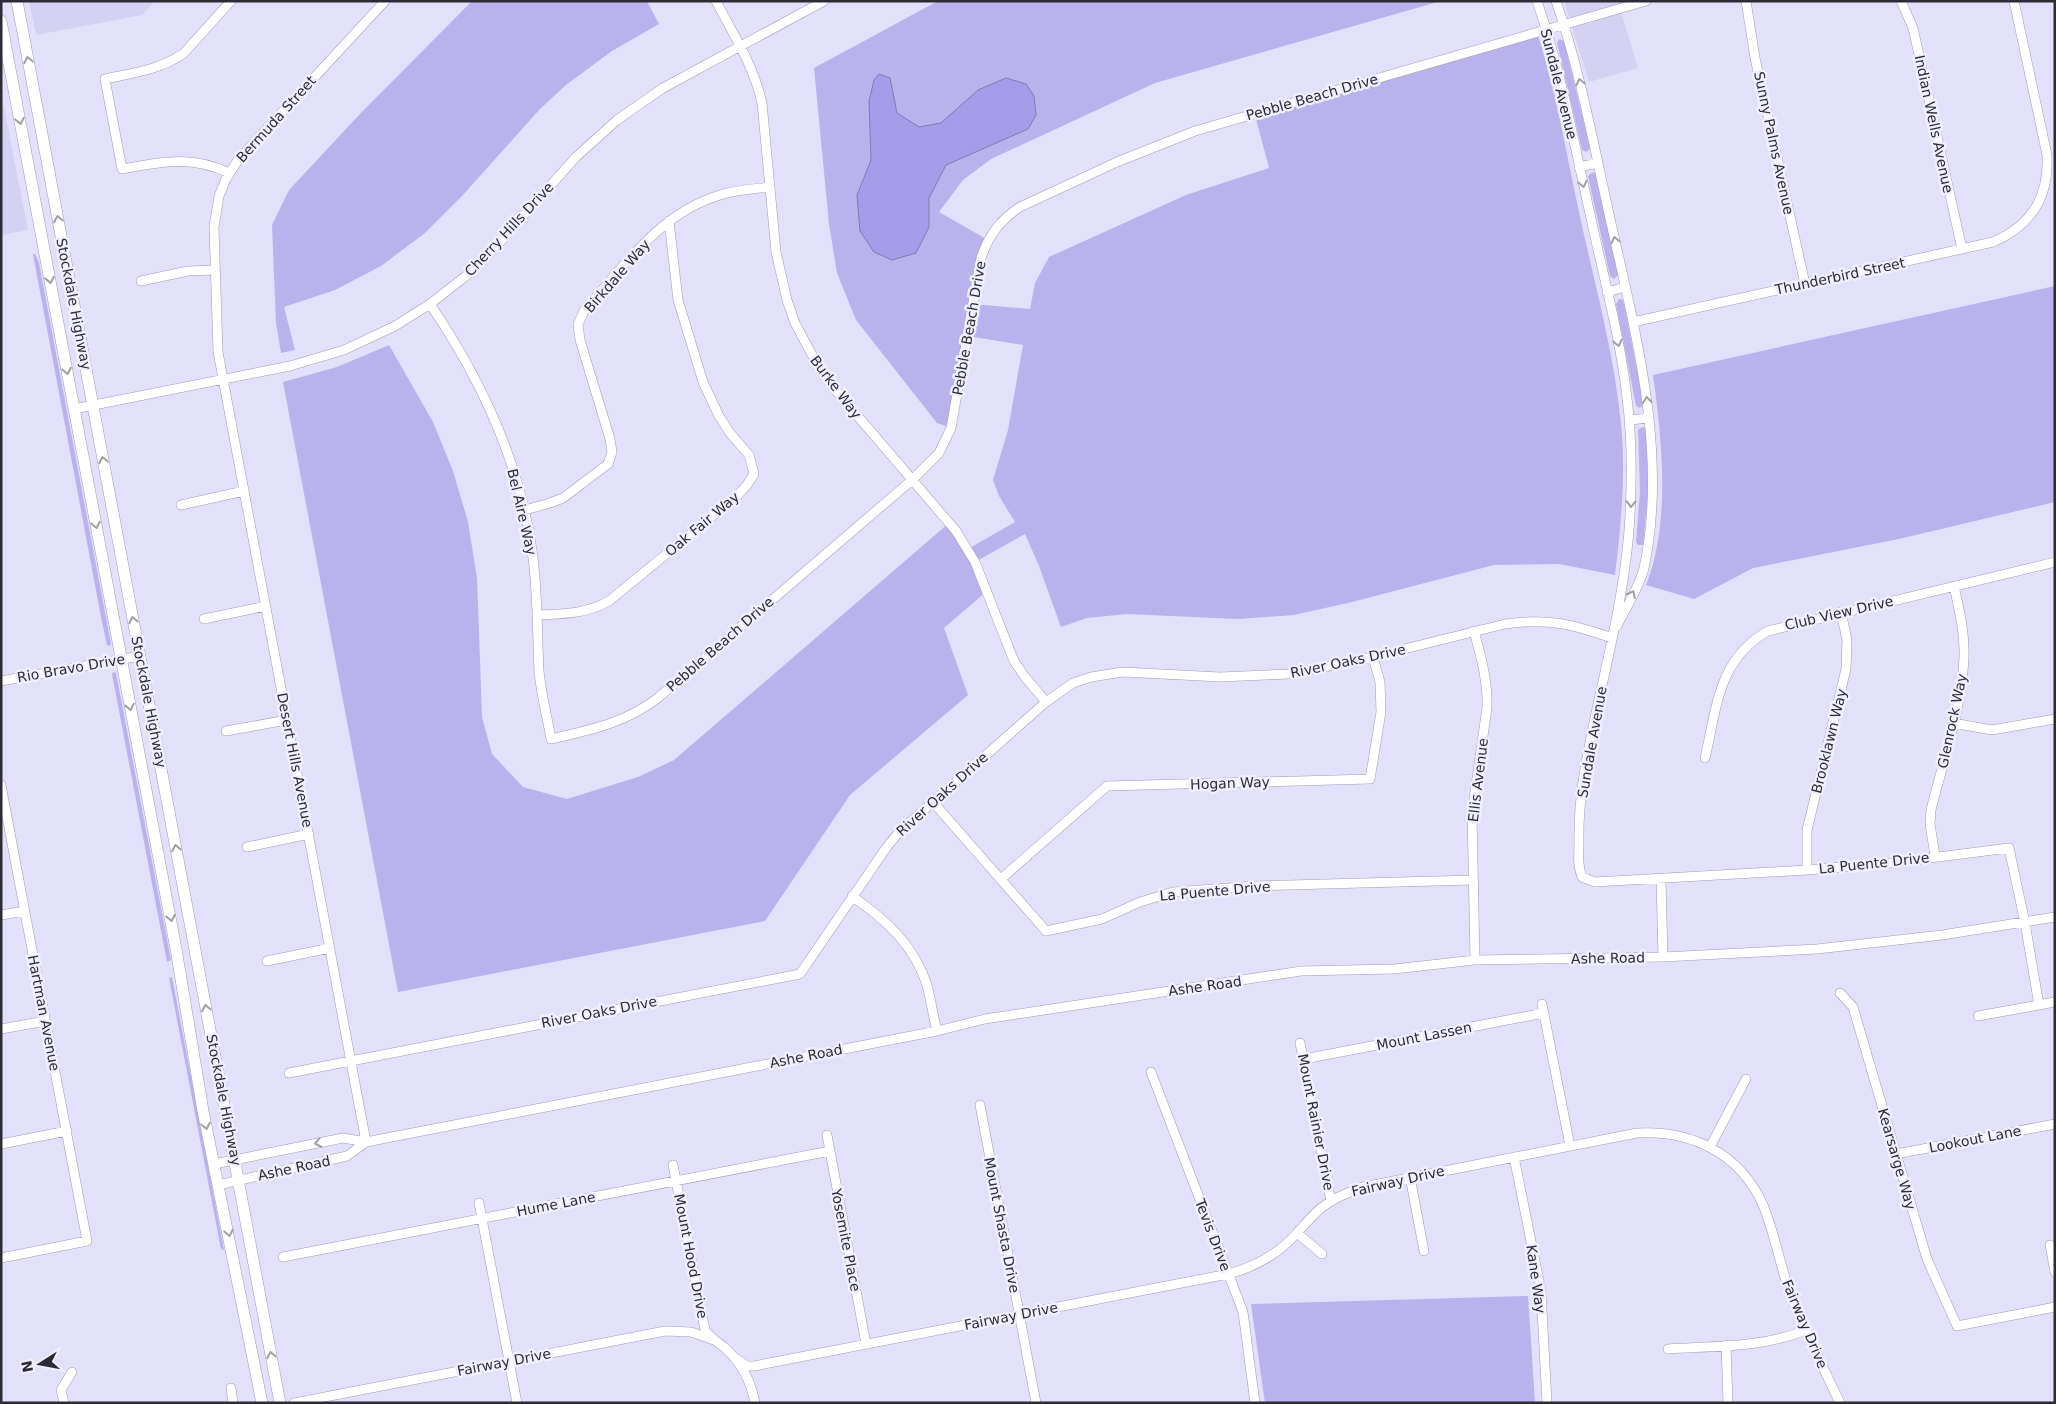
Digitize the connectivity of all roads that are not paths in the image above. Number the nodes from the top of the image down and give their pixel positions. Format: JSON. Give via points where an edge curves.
{"nodes":[{"id":1,"x":17,"y":1,"type":"edge"},
{"id":2,"x":231,"y":1,"type":"edge"},
{"id":3,"x":385,"y":1,"type":"edge"},
{"id":4,"x":716,"y":1,"type":"edge"},
{"id":5,"x":824,"y":1,"type":"edge"},
{"id":6,"x":1537,"y":1,"type":"edge"},
{"id":7,"x":1556,"y":1,"type":"edge"},
{"id":8,"x":1646,"y":1,"type":"edge"},
{"id":9,"x":1746,"y":1,"type":"edge"},
{"id":10,"x":1901,"y":1,"type":"edge"},
{"id":11,"x":2014,"y":1,"type":"edge"},
{"id":12,"x":1,"y":21,"type":"edge"},
{"id":13,"x":1564,"y":25,"type":"junction"},
{"id":14,"x":1547,"y":31,"type":"junction"},
{"id":15,"x":740,"y":46,"type":"junction"},
{"id":16,"x":1598,"y":163,"type":"junction"},
{"id":17,"x":1579,"y":167,"type":"junction"},
{"id":18,"x":229,"y":173,"type":"junction"},
{"id":19,"x":770,"y":187,"type":"junction"},
{"id":20,"x":669,"y":221,"type":"junction"},
{"id":21,"x":1962,"y":249,"type":"junction"},
{"id":22,"x":215,"y":270,"type":"junction"},
{"id":23,"x":141,"y":281,"type":"dead end"},
{"id":24,"x":1805,"y":284,"type":"junction"},
{"id":25,"x":1625,"y":287,"type":"junction"},
{"id":26,"x":1606,"y":292,"type":"junction"},
{"id":27,"x":430,"y":304,"type":"junction"},
{"id":28,"x":1632,"y":322,"type":"junction"},
{"id":29,"x":223,"y":379,"type":"junction"},
{"id":30,"x":93,"y":405,"type":"junction"},
{"id":31,"x":74,"y":408,"type":"junction"},
{"id":32,"x":1649,"y":418,"type":"junction"},
{"id":33,"x":1630,"y":420,"type":"junction"},
{"id":34,"x":912,"y":480,"type":"junction"},
{"id":35,"x":244,"y":492,"type":"junction"},
{"id":36,"x":181,"y":504,"type":"dead end"},
{"id":37,"x":524,"y":510,"type":"junction"},
{"id":38,"x":2055,"y":562,"type":"edge"},
{"id":39,"x":1954,"y":586,"type":"junction"},
{"id":40,"x":266,"y":606,"type":"junction"},
{"id":41,"x":1841,"y":612,"type":"junction"},
{"id":42,"x":538,"y":615,"type":"junction"},
{"id":43,"x":204,"y":619,"type":"dead end"},
{"id":44,"x":1474,"y":631,"type":"junction"},
{"id":45,"x":1612,"y":638,"type":"junction"},
{"id":46,"x":140,"y":656,"type":"junction"},
{"id":47,"x":1373,"y":657,"type":"junction"},
{"id":48,"x":121,"y":659,"type":"junction"},
{"id":49,"x":1,"y":681,"type":"edge"},
{"id":50,"x":1046,"y":702,"type":"junction"},
{"id":51,"x":2055,"y":719,"type":"edge"},
{"id":52,"x":287,"y":720,"type":"junction"},
{"id":53,"x":1953,"y":722,"type":"junction"},
{"id":54,"x":226,"y":731,"type":"dead end"},
{"id":55,"x":551,"y":738,"type":"joint"},
{"id":56,"x":1705,"y":758,"type":"dead end"},
{"id":57,"x":1,"y":785,"type":"edge"},
{"id":58,"x":3,"y":801,"type":"edge"},
{"id":59,"x":932,"y":801,"type":"junction"},
{"id":60,"x":309,"y":834,"type":"junction"},
{"id":61,"x":247,"y":847,"type":"dead end"},
{"id":62,"x":1935,"y":856,"type":"junction"},
{"id":63,"x":1807,"y":870,"type":"junction"},
{"id":64,"x":1582,"y":877,"type":"joint"},
{"id":65,"x":1001,"y":879,"type":"junction"},
{"id":66,"x":1473,"y":880,"type":"junction"},
{"id":67,"x":1661,"y":880,"type":"junction"},
{"id":68,"x":852,"y":896,"type":"junction"},
{"id":69,"x":25,"y":911,"type":"junction"},
{"id":70,"x":1,"y":915,"type":"edge"},
{"id":71,"x":2055,"y":917,"type":"edge"},
{"id":72,"x":2025,"y":923,"type":"junction"},
{"id":73,"x":330,"y":948,"type":"junction"},
{"id":74,"x":1663,"y":957,"type":"junction"},
{"id":75,"x":1475,"y":960,"type":"junction"},
{"id":76,"x":267,"y":962,"type":"dead end"},
{"id":77,"x":1840,"y":993,"type":"dead end"},
{"id":78,"x":2055,"y":1002,"type":"edge"},
{"id":79,"x":2039,"y":1005,"type":"junction"},
{"id":80,"x":1978,"y":1016,"type":"dead end"},
{"id":81,"x":46,"y":1021,"type":"junction"},
{"id":82,"x":1,"y":1029,"type":"edge"},
{"id":83,"x":937,"y":1031,"type":"junction"},
{"id":84,"x":1300,"y":1043,"type":"dead end"},
{"id":85,"x":1304,"y":1059,"type":"junction"},
{"id":86,"x":351,"y":1060,"type":"junction"},
{"id":87,"x":1151,"y":1072,"type":"dead end"},
{"id":88,"x":289,"y":1073,"type":"dead end"},
{"id":89,"x":1746,"y":1079,"type":"dead end"},
{"id":90,"x":980,"y":1105,"type":"dead end"},
{"id":91,"x":2055,"y":1124,"type":"edge"},
{"id":92,"x":67,"y":1131,"type":"junction"},
{"id":93,"x":827,"y":1135,"type":"dead end"},
{"id":94,"x":366,"y":1142,"type":"junction"},
{"id":95,"x":1,"y":1144,"type":"edge"},
{"id":96,"x":1570,"y":1146,"type":"junction"},
{"id":97,"x":1710,"y":1147,"type":"junction"},
{"id":98,"x":830,"y":1151,"type":"junction"},
{"id":99,"x":1896,"y":1154,"type":"junction"},
{"id":100,"x":1514,"y":1157,"type":"junction"},
{"id":101,"x":235,"y":1159,"type":"junction"},
{"id":102,"x":214,"y":1164,"type":"junction"},
{"id":103,"x":673,"y":1165,"type":"dead end"},
{"id":104,"x":1410,"y":1177,"type":"junction"},
{"id":105,"x":239,"y":1180,"type":"junction"},
{"id":106,"x":676,"y":1181,"type":"junction"},
{"id":107,"x":218,"y":1185,"type":"junction"},
{"id":108,"x":1331,"y":1201,"type":"junction"},
{"id":109,"x":479,"y":1202,"type":"dead end"},
{"id":110,"x":482,"y":1219,"type":"junction"},
{"id":111,"x":1297,"y":1233,"type":"junction"},
{"id":112,"x":2050,"y":1245,"type":"dead end"},
{"id":113,"x":1424,"y":1251,"type":"dead end"},
{"id":114,"x":1322,"y":1254,"type":"dead end"},
{"id":115,"x":1,"y":1258,"type":"edge"},
{"id":116,"x":283,"y":1258,"type":"dead end"},
{"id":117,"x":2055,"y":1272,"type":"edge"},
{"id":118,"x":1228,"y":1274,"type":"junction"},
{"id":119,"x":2055,"y":1308,"type":"edge"},
{"id":120,"x":1019,"y":1314,"type":"junction"},
{"id":121,"x":1806,"y":1330,"type":"junction"},
{"id":122,"x":714,"y":1340,"type":"junction"},
{"id":123,"x":866,"y":1344,"type":"junction"},
{"id":124,"x":1726,"y":1345,"type":"junction"},
{"id":125,"x":1668,"y":1349,"type":"dead end"},
{"id":126,"x":737,"y":1359,"type":"junction"},
{"id":127,"x":509,"y":1360,"type":"junction"},
{"id":128,"x":72,"y":1372,"type":"dead end"},
{"id":129,"x":231,"y":1388,"type":"dead end"},
{"id":130,"x":64,"y":1403,"type":"edge"},
{"id":131,"x":233,"y":1403,"type":"edge"},
{"id":132,"x":262,"y":1403,"type":"edge"},
{"id":133,"x":280,"y":1403,"type":"edge"},
{"id":134,"x":294,"y":1403,"type":"edge"},
{"id":135,"x":517,"y":1403,"type":"edge"},
{"id":136,"x":755,"y":1403,"type":"edge"},
{"id":137,"x":1036,"y":1403,"type":"edge"},
{"id":138,"x":1255,"y":1403,"type":"edge"},
{"id":139,"x":1547,"y":1403,"type":"edge"},
{"id":140,"x":1728,"y":1403,"type":"edge"},
{"id":141,"x":1840,"y":1403,"type":"edge"}],
"edges":[{"from":30,"to":1,"type":"main road","name":"Stockdale Highway","one_way":true},
{"from":2,"to":18,"type":"street","via":[[175,59],[152,70],[105,79],[122,169],[188,160]]},
{"from":3,"to":18,"type":"street","name":"Bermuda Street","via":[[246,150]]},
{"from":4,"to":15,"type":"street","name":"Burke Way"},
{"from":5,"to":15,"type":"street","name":"Cherry Hills Drive"},
{"from":6,"to":14,"type":"street","name":"Sundale Avenue"},
{"from":7,"to":13,"type":"street","name":"Sundale Avenue"},
{"from":8,"to":13,"type":"street","name":"Pebble Beach Drive"},
{"from":9,"to":24,"type":"street","name":"Sunny Palms Avenue","via":[[1755,58]]},
{"from":10,"to":21,"type":"street","name":"Indian Wells Avenue","via":[[1913,28]]},
{"from":11,"to":21,"type":"street","name":"Thunderbird Street","via":[[2047,155],[2046,183],[2036,209],[2018,228],[1993,242]]},
{"from":12,"to":31,"type":"main road","name":"Stockdale Highway","one_way":true},
{"from":13,"to":14,"type":"street","name":"Pebble Beach Drive"},
{"from":16,"to":13,"type":"street","name":"Sundale Avenue","one_way":true},
{"from":14,"to":17,"type":"street","name":"Sundale Avenue"},
{"from":14,"to":34,"type":"street","name":"Pebble Beach Drive","via":[[1195,131],[1117,162],[1010,214],[992,234],[981,258],[951,428],[931,463]]},
{"from":15,"to":19,"type":"street","name":"Burke Way","via":[[753,71],[762,103]]},
{"from":15,"to":27,"type":"street","name":"Cherry Hills Drive","via":[[663,88],[617,120],[576,157],[471,272]]},
{"from":16,"to":17,"type":"street"},
{"from":25,"to":16,"type":"street","name":"Sundale Avenue","one_way":true},
{"from":17,"to":26,"type":"street","name":"Sundale Avenue","one_way":true},
{"from":18,"to":22,"type":"street","name":"Bermuda Street","via":[[215,212]]},
{"from":19,"to":20,"type":"street","name":"Birkdale Way","via":[[721,195]]},
{"from":19,"to":34,"type":"street","name":"Burke Way","via":[[780,276],[805,345],[832,386]]},
{"from":20,"to":37,"type":"street","name":"Birkdale Way","via":[[649,238],[584,311],[578,324],[610,439],[612,452],[608,464],[563,498]]},
{"from":20,"to":42,"type":"street","name":"Oak Fair Way","via":[[678,300],[704,382],[719,416],[749,455],[754,474],[736,496],[609,601],[588,611]]},
{"from":21,"to":24,"type":"street","name":"Thunderbird Street"},
{"from":22,"to":23,"type":"street","via":[[188,271]]},
{"from":22,"to":29,"type":"street","name":"Bermuda Street","via":[[218,352]]},
{"from":24,"to":28,"type":"street","name":"Thunderbird Street"},
{"from":25,"to":26,"type":"street"},
{"from":25,"to":28,"type":"street","name":"Sundale Avenue"},
{"from":26,"to":33,"type":"street","name":"Sundale Avenue","one_way":true,"via":[[1623,367]]},
{"from":27,"to":29,"type":"street","name":"Cherry Hills Drive","via":[[395,326],[344,350],[290,366]]},
{"from":27,"to":37,"type":"street","name":"Bel Aire Way","via":[[488,402],[503,437]]},
{"from":32,"to":28,"type":"street","name":"Sundale Avenue","one_way":true},
{"from":29,"to":30,"type":"street","name":"Cherry Hills Drive"},
{"from":29,"to":35,"type":"street","name":"Desert Hills Avenue"},
{"from":30,"to":31,"type":"street","name":"Cherry Hills Drive"},
{"from":46,"to":30,"type":"main road","name":"Stockdale Highway","one_way":true},
{"from":31,"to":48,"type":"main road","name":"Stockdale Highway","one_way":true},
{"from":32,"to":33,"type":"street"},
{"from":45,"to":32,"type":"street","name":"Sundale Avenue","one_way":true,"via":[[1644,570],[1652,478]]},
{"from":33,"to":45,"type":"street","name":"Sundale Avenue","one_way":true,"via":[[1630,517]]},
{"from":34,"to":50,"type":"street","name":"Burke Way","via":[[968,549],[1014,661]]},
{"from":34,"to":55,"type":"street","name":"Pebble Beach Drive","via":[[650,704],[601,728]]},
{"from":35,"to":36,"type":"street"},
{"from":35,"to":40,"type":"street","name":"Desert Hills Avenue"},
{"from":37,"to":42,"type":"street","name":"Bel Aire Way","via":[[532,549]]},
{"from":38,"to":39,"type":"street","name":"Club View Drive"},
{"from":39,"to":41,"type":"street","name":"Club View Drive"},
{"from":39,"to":53,"type":"street","name":"Glenrock Way","via":[[1961,616],[1964,656]]},
{"from":40,"to":43,"type":"street"},
{"from":40,"to":52,"type":"street","name":"Desert Hills Avenue"},
{"from":41,"to":56,"type":"street","name":"Club View Drive","via":[[1768,631],[1736,656],[1724,680]]},
{"from":41,"to":63,"type":"street","name":"Brooklawn Way","via":[[1847,640],[1846,669],[1807,830]]},
{"from":42,"to":55,"type":"street","name":"Bel Aire Way","via":[[539,672]]},
{"from":44,"to":45,"type":"street","name":"River Oaks Drive","via":[[1505,624],[1544,621],[1578,626]]},
{"from":44,"to":47,"type":"street","name":"River Oaks Drive"},
{"from":44,"to":66,"type":"street","name":"Ellis Avenue","via":[[1486,679],[1488,708],[1472,813]]},
{"from":45,"to":64,"type":"street","name":"Sundale Avenue","via":[[1584,768],[1578,824]]},
{"from":46,"to":48,"type":"street","name":"Rio Bravo Drive"},
{"from":101,"to":46,"type":"main road","name":"Stockdale Highway","one_way":true},
{"from":47,"to":50,"type":"street","name":"River Oaks Drive","via":[[1322,669],[1254,676],[1108,673],[1073,684]]},
{"from":47,"to":65,"type":"street","name":"Hogan Way","via":[[1380,682],[1381,705],[1370,779],[1107,786]]},
{"from":48,"to":49,"type":"street","name":"Rio Bravo Drive"},
{"from":48,"to":102,"type":"main road","name":"Stockdale Highway","one_way":true},
{"from":50,"to":59,"type":"street","name":"River Oaks Drive"},
{"from":51,"to":53,"type":"street","via":[[1992,730]]},
{"from":52,"to":54,"type":"street"},
{"from":52,"to":60,"type":"street","name":"Desert Hills Avenue"},
{"from":53,"to":62,"type":"street","name":"Glenrock Way","via":[[1931,810]]},
{"from":57,"to":58,"type":"street","name":"Hartman Avenue"},
{"from":58,"to":69,"type":"street","name":"Hartman Avenue"},
{"from":59,"to":65,"type":"street","name":"La Puente Drive"},
{"from":59,"to":68,"type":"street","name":"River Oaks Drive","via":[[900,831]]},
{"from":60,"to":61,"type":"street"},
{"from":60,"to":73,"type":"street","name":"Desert Hills Avenue"},
{"from":62,"to":63,"type":"street","name":"La Puente Drive"},
{"from":62,"to":72,"type":"street","name":"La Puente Drive","via":[[2009,848]]},
{"from":63,"to":67,"type":"street","name":"La Puente Drive"},
{"from":64,"to":67,"type":"street","name":"La Puente Drive","via":[[1595,882]]},
{"from":65,"to":66,"type":"street","name":"La Puente Drive","via":[[1046,930],[1102,919],[1173,892],[1255,886]]},
{"from":66,"to":75,"type":"street","name":"Ellis Avenue"},
{"from":67,"to":74,"type":"street"},
{"from":68,"to":83,"type":"street","via":[[891,926],[913,954],[927,986]]},
{"from":68,"to":86,"type":"street","name":"River Oaks Drive","via":[[800,974]]},
{"from":69,"to":70,"type":"street"},
{"from":69,"to":81,"type":"street","name":"Hartman Avenue"},
{"from":71,"to":72,"type":"street","name":"Ashe Road"},
{"from":72,"to":74,"type":"street","name":"Ashe Road","via":[[1817,949]]},
{"from":72,"to":79,"type":"street","name":"La Puente Drive"},
{"from":73,"to":76,"type":"street"},
{"from":73,"to":86,"type":"street","name":"Desert Hills Avenue"},
{"from":74,"to":75,"type":"street","name":"Ashe Road"},
{"from":75,"to":83,"type":"street","name":"Ashe Road","via":[[1301,972],[985,1019]]},
{"from":77,"to":99,"type":"street","name":"Kearsarge Way","via":[[1852,1007]]},
{"from":78,"to":79,"type":"street"},
{"from":79,"to":80,"type":"street"},
{"from":81,"to":82,"type":"street"},
{"from":81,"to":92,"type":"street","name":"Hartman Avenue"},
{"from":83,"to":94,"type":"street","name":"Ashe Road"},
{"from":84,"to":85,"type":"street","name":"Mount Rainier Drive"},
{"from":85,"to":96,"type":"street","name":"Mount Lassen","via":[[1543,1008]]},
{"from":85,"to":108,"type":"street","name":"Mount Rainier Drive"},
{"from":86,"to":88,"type":"street","name":"River Oaks Drive"},
{"from":86,"to":94,"type":"street","name":"Desert Hills Avenue"},
{"from":87,"to":118,"type":"street","name":"Tevis Drive"},
{"from":89,"to":97,"type":"street"},
{"from":90,"to":120,"type":"street","name":"Mount Shasta Drive"},
{"from":91,"to":99,"type":"street","name":"Lookout Lane"},
{"from":92,"to":95,"type":"street"},
{"from":92,"to":115,"type":"street","name":"Hartman Avenue","via":[[87,1242]]},
{"from":93,"to":98,"type":"street","name":"Yosemite Place"},
{"from":94,"to":101,"type":"street","name":"Ashe Road","one_way":true,"via":[[343,1138]]},
{"from":94,"to":105,"type":"street","name":"Ashe Road","via":[[347,1156]]},
{"from":96,"to":97,"type":"street","name":"Fairway Drive","via":[[1653,1132],[1684,1137]]},
{"from":96,"to":100,"type":"street","name":"Fairway Drive"},
{"from":97,"to":121,"type":"street","name":"Fairway Drive","via":[[1735,1165],[1756,1192],[1768,1219],[1790,1294]]},
{"from":98,"to":106,"type":"street","name":"Hume Lane"},
{"from":98,"to":123,"type":"street","name":"Yosemite Place"},
{"from":99,"to":119,"type":"street","name":"Kearsarge Way","via":[[1927,1259],[1957,1326]]},
{"from":100,"to":104,"type":"street","name":"Fairway Drive"},
{"from":100,"to":139,"type":"street","name":"Kane Way","via":[[1540,1291]]},
{"from":101,"to":102,"type":"street","name":"Ashe Road"},
{"from":101,"to":105,"type":"main road","name":"Stockdale Highway"},
{"from":102,"to":107,"type":"main road","name":"Stockdale Highway"},
{"from":103,"to":106,"type":"street","name":"Mount Hood Drive"},
{"from":104,"to":108,"type":"street","name":"Fairway Drive","via":[[1363,1187]]},
{"from":104,"to":113,"type":"street"},
{"from":105,"to":107,"type":"street","name":"Ashe Road"},
{"from":133,"to":105,"type":"main road","name":"Stockdale Highway","one_way":true},
{"from":106,"to":110,"type":"street","name":"Hume Lane"},
{"from":106,"to":122,"type":"street","name":"Mount Hood Drive","via":[[705,1330]]},
{"from":107,"to":132,"type":"main road","name":"Stockdale Highway","one_way":true},
{"from":108,"to":111,"type":"street","name":"Fairway Drive"},
{"from":109,"to":110,"type":"street"},
{"from":110,"to":116,"type":"street","name":"Hume Lane"},
{"from":110,"to":127,"type":"street"},
{"from":111,"to":114,"type":"street"},
{"from":111,"to":118,"type":"street","name":"Fairway Drive","via":[[1270,1257]]},
{"from":112,"to":117,"type":"street"},
{"from":118,"to":120,"type":"street","name":"Fairway Drive"},
{"from":118,"to":138,"type":"street","name":"Tevis Drive","via":[[1243,1312]]},
{"from":120,"to":123,"type":"street","name":"Fairway Drive"},
{"from":120,"to":137,"type":"street","name":"Mount Shasta Drive"},
{"from":121,"to":124,"type":"street","via":[[1774,1341]]},
{"from":121,"to":141,"type":"street","name":"Fairway Drive"},
{"from":122,"to":126,"type":"street","name":"Mount Hood Drive"},
{"from":122,"to":127,"type":"street","name":"Fairway Drive","via":[[691,1332],[664,1330]]},
{"from":123,"to":126,"type":"street","name":"Fairway Drive","via":[[754,1366]]},
{"from":124,"to":125,"type":"street"},
{"from":124,"to":140,"type":"street"},
{"from":126,"to":136,"type":"street","name":"Mount Hood Drive","via":[[750,1382]]},
{"from":127,"to":134,"type":"street","name":"Fairway Drive"},
{"from":127,"to":135,"type":"street"},
{"from":128,"to":130,"type":"street","via":[[61,1390]]},
{"from":129,"to":131,"type":"street"}]}
